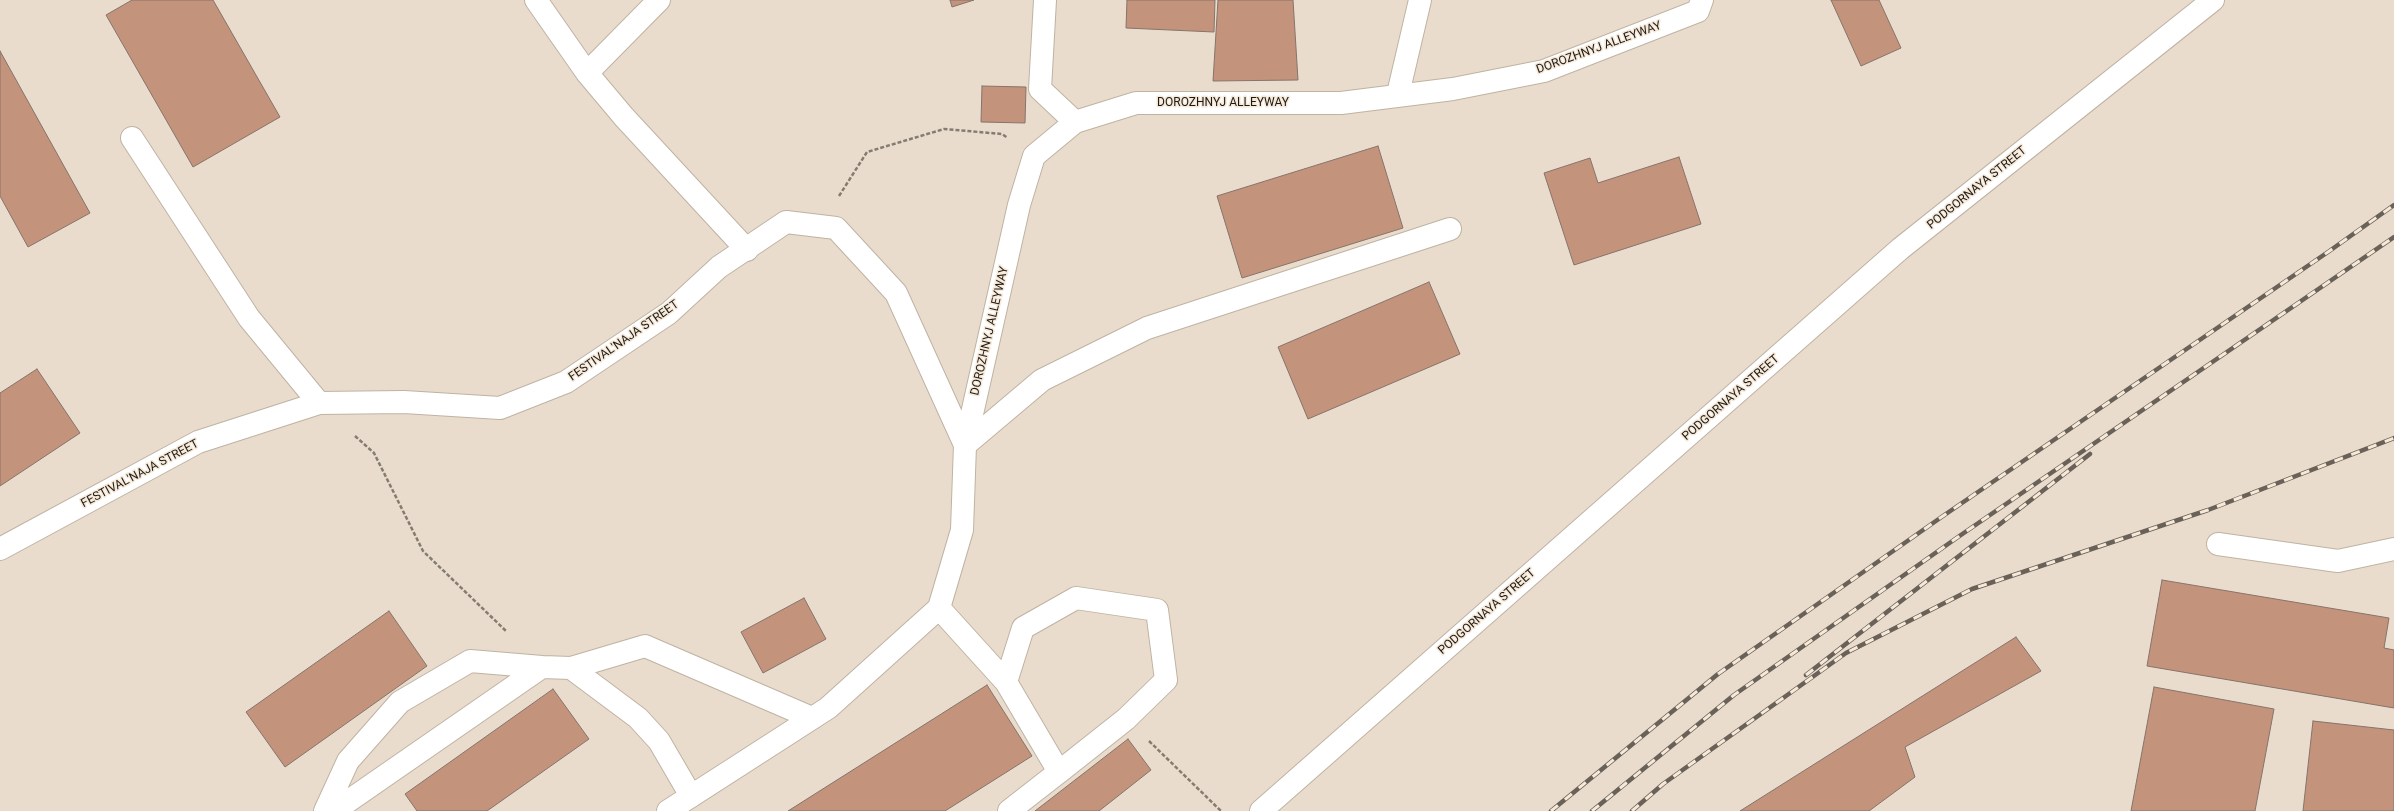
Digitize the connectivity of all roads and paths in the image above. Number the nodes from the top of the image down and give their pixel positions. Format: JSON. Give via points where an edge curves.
{"nodes":[{"id":1,"x":536,"y":0,"type":"edge"},
{"id":2,"x":659,"y":0,"type":"edge"},
{"id":3,"x":1045,"y":0,"type":"edge"},
{"id":4,"x":1420,"y":0,"type":"edge"},
{"id":5,"x":1702,"y":0,"type":"edge"},
{"id":6,"x":2213,"y":0,"type":"edge"},
{"id":7,"x":587,"y":72,"type":"junction"},
{"id":8,"x":1398,"y":94,"type":"junction"},
{"id":9,"x":1075,"y":122,"type":"junction"},
{"id":10,"x":132,"y":138,"type":"dead end"},
{"id":11,"x":1034,"y":156,"type":"junction"},
{"id":12,"x":836,"y":228,"type":"junction"},
{"id":13,"x":1450,"y":229,"type":"dead end"},
{"id":14,"x":747,"y":250,"type":"junction"},
{"id":15,"x":319,"y":403,"type":"junction"},
{"id":16,"x":965,"y":445,"type":"junction"},
{"id":17,"x":2218,"y":544,"type":"dead end"},
{"id":18,"x":0,"y":549,"type":"edge"},
{"id":19,"x":2394,"y":550,"type":"edge"},
{"id":20,"x":939,"y":608,"type":"junction"},
{"id":21,"x":542,"y":667,"type":"junction"},
{"id":22,"x":571,"y":668,"type":"junction"},
{"id":23,"x":1006,"y":682,"type":"junction"},
{"id":24,"x":812,"y":718,"type":"junction"},
{"id":25,"x":1126,"y":719,"type":"junction"},
{"id":26,"x":1059,"y":772,"type":"junction"},
{"id":27,"x":691,"y":796,"type":"junction"},
{"id":28,"x":325,"y":811,"type":"edge"},
{"id":29,"x":334,"y":811,"type":"edge"},
{"id":30,"x":668,"y":811,"type":"edge"},
{"id":31,"x":1009,"y":811,"type":"edge"},
{"id":32,"x":1221,"y":811,"type":"edge"},
{"id":33,"x":1261,"y":811,"type":"edge"}],
"edges":[{"from":1,"to":7,"type":"street"},
{"from":2,"to":7,"type":"street"},
{"from":3,"to":9,"type":"street","via":[[1040,88]]},
{"from":4,"to":8,"type":"street"},
{"from":5,"to":8,"type":"street","name":"DOROZHNYJ ALLEYWAY","via":[[1698,11],[1544,71],[1453,90]]},
{"from":6,"to":33,"type":"street","name":"PODGORNAYA STREET","via":[[1900,249]]},
{"from":7,"to":14,"type":"street","via":[[624,117]]},
{"from":8,"to":9,"type":"street","name":"DOROZHNYJ ALLEYWAY","via":[[1341,103],[1136,103]]},
{"from":9,"to":11,"type":"street","name":"DOROZHNYJ ALLEYWAY"},
{"from":10,"to":15,"type":"street","via":[[249,318]]},
{"from":11,"to":12,"type":"path","via":[[1002,134],[944,129],[867,152],[838,197]]},
{"from":11,"to":16,"type":"street","name":"DOROZHNYJ ALLEYWAY","via":[[1019,205]]},
{"from":12,"to":14,"type":"street","name":"FESTIVAL'NAJA STREET","via":[[786,222]]},
{"from":12,"to":16,"type":"street","via":[[896,293]]},
{"from":13,"to":16,"type":"street","via":[[1147,328],[1042,380]]},
{"from":14,"to":15,"type":"street","name":"FESTIVAL'NAJA STREET","via":[[719,267],[669,313],[566,382],[500,408],[404,402]]},
{"from":15,"to":18,"type":"street","name":"FESTIVAL'NAJA STREET","via":[[198,442]]},
{"from":15,"to":21,"type":"path","via":[[374,453],[423,551]]},
{"from":16,"to":20,"type":"street","name":"DOROZHNYJ ALLEYWAY","via":[[962,530]]},
{"from":17,"to":19,"type":"street","via":[[2338,561]]},
{"from":20,"to":23,"type":"street"},
{"from":20,"to":24,"type":"street","via":[[828,708]]},
{"from":21,"to":22,"type":"street"},
{"from":21,"to":28,"type":"street","via":[[470,661],[400,702],[348,761]]},
{"from":21,"to":29,"type":"street"},
{"from":22,"to":24,"type":"street","via":[[645,646]]},
{"from":22,"to":27,"type":"street","via":[[638,718],[659,741]]},
{"from":23,"to":25,"type":"street","via":[[1023,628],[1076,598],[1157,610],[1166,680]]},
{"from":23,"to":26,"type":"street"},
{"from":24,"to":27,"type":"street"},
{"from":25,"to":26,"type":"street"},
{"from":25,"to":32,"type":"path"},
{"from":26,"to":31,"type":"street"},
{"from":27,"to":30,"type":"street"}]}
